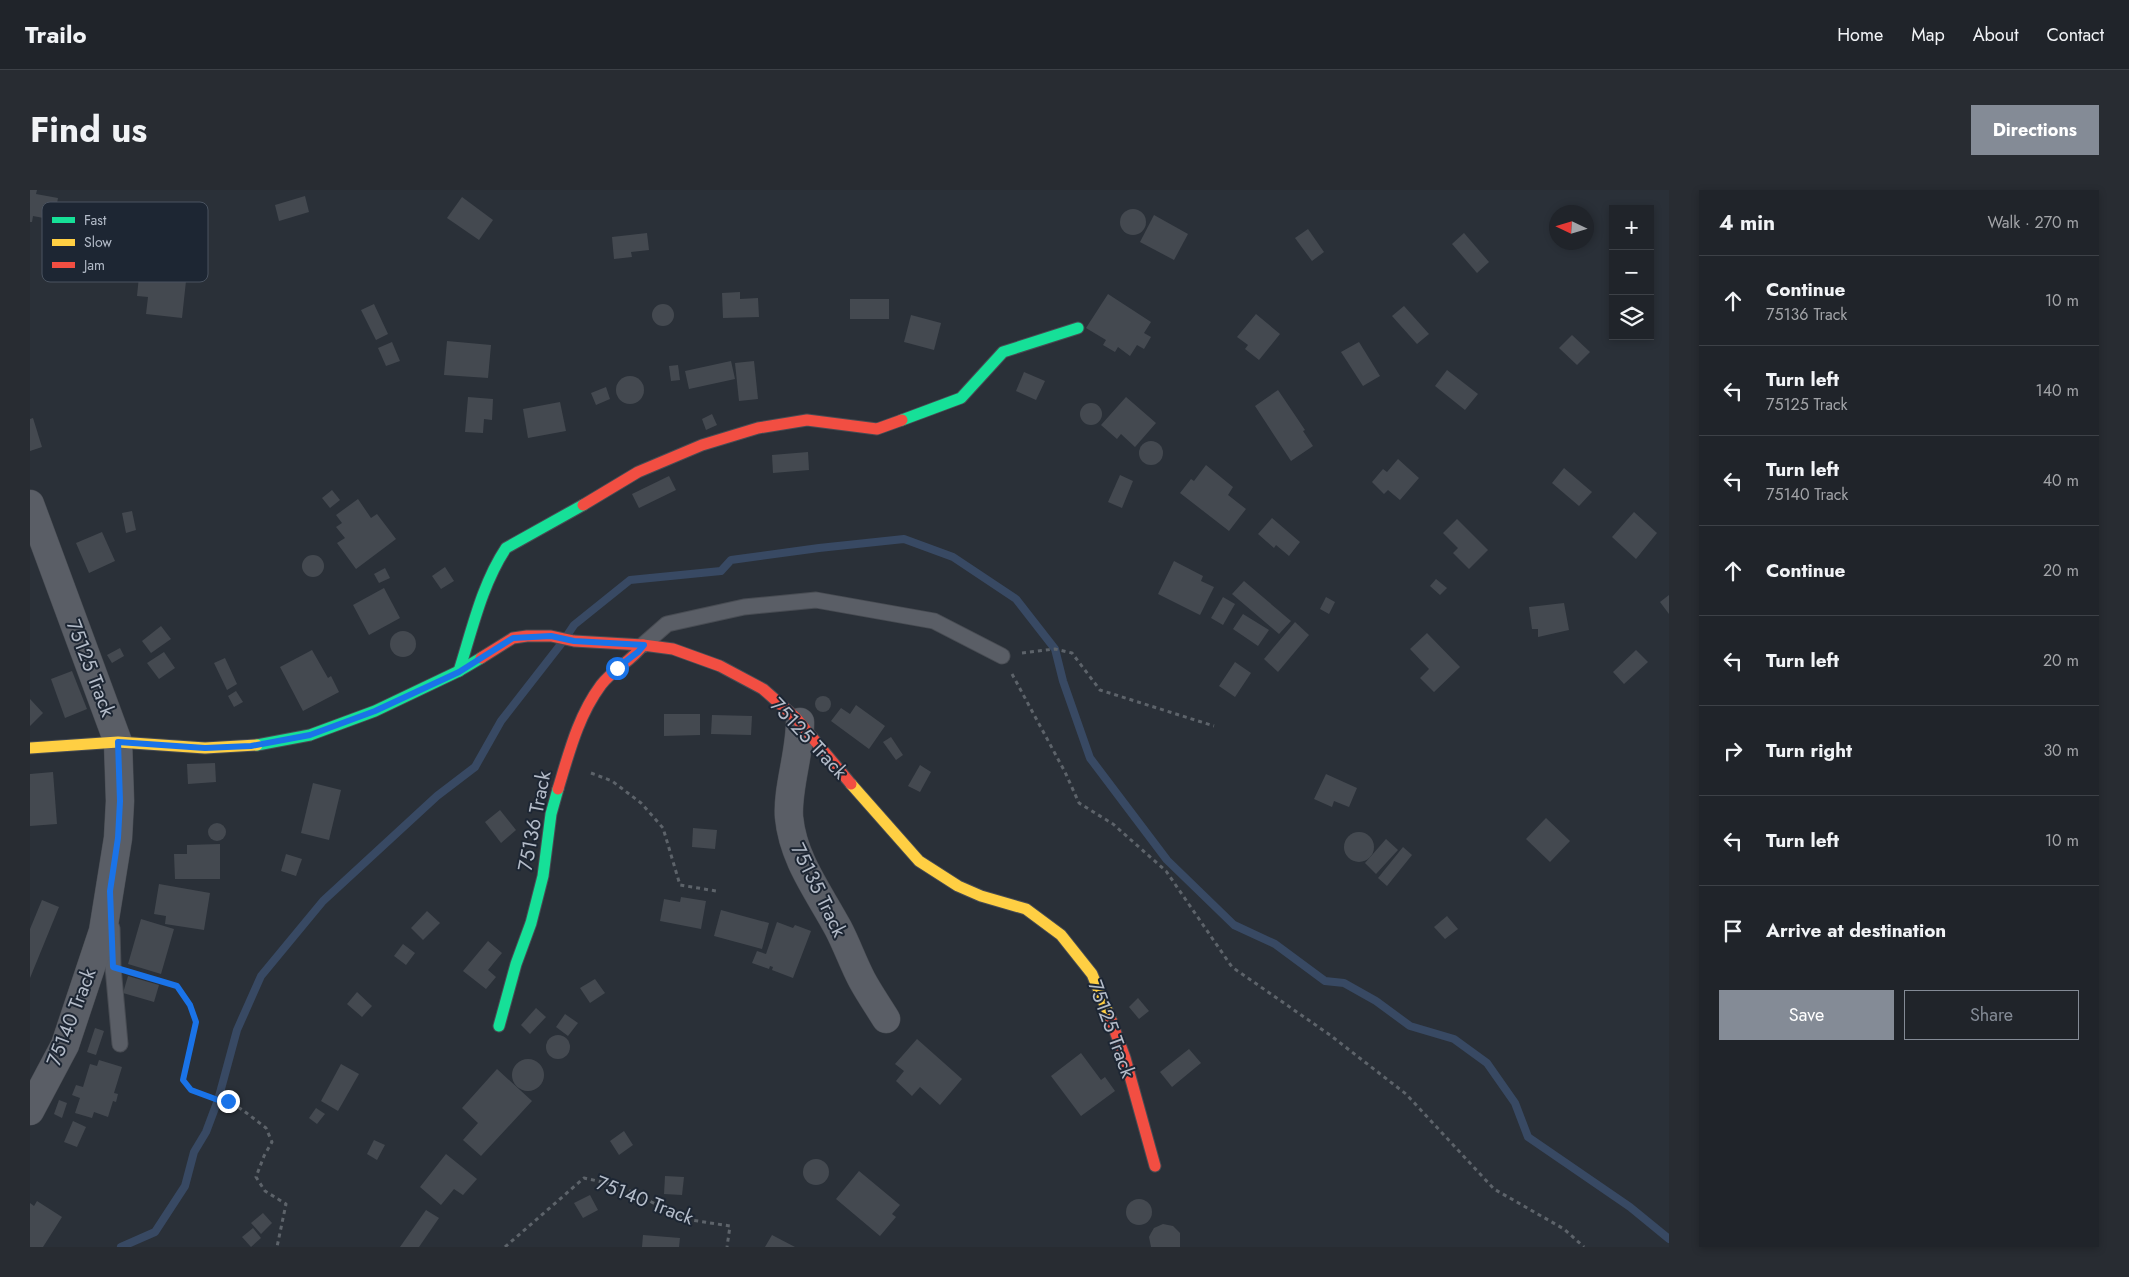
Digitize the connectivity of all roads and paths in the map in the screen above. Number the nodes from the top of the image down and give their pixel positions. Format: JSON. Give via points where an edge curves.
{"nodes":[{"id":1,"x":1078,"y":328,"type":"dead end"},
{"id":2,"x":31,"y":509,"type":"edge"},
{"id":3,"x":644,"y":645,"type":"junction"},
{"id":4,"x":1002,"y":656,"type":"junction"},
{"id":5,"x":459,"y":672,"type":"junction"},
{"id":6,"x":800,"y":722,"type":"junction"},
{"id":7,"x":1214,"y":726,"type":"dead end"},
{"id":8,"x":118,"y":742,"type":"junction"},
{"id":9,"x":30,"y":748,"type":"edge"},
{"id":10,"x":564,"y":767,"type":"junction"},
{"id":11,"x":110,"y":891,"type":"junction"},
{"id":12,"x":715,"y":893,"type":"dead end"},
{"id":13,"x":113,"y":967,"type":"junction"},
{"id":14,"x":886,"y":1019,"type":"dead end"},
{"id":15,"x":499,"y":1026,"type":"dead end"},
{"id":16,"x":120,"y":1044,"type":"dead end"},
{"id":17,"x":30,"y":1111,"type":"edge"},
{"id":18,"x":1155,"y":1166,"type":"dead end"},
{"id":19,"x":277,"y":1247,"type":"edge"},
{"id":20,"x":505,"y":1247,"type":"edge"},
{"id":21,"x":727,"y":1247,"type":"edge"},
{"id":22,"x":1584,"y":1247,"type":"edge"}],
"edges":[{"from":1,"to":5,"type":"street","via":[[1003,352],[961,398],[878,429],[807,420],[758,428],[702,445],[638,472],[506,548],[482,598]]},
{"from":2,"to":8,"type":"street","name":"75125 Track"},
{"from":3,"to":4,"type":"lane","via":[[667,624],[744,607],[816,600],[934,621]]},
{"from":3,"to":5,"type":"street","name":"75125 Track","via":[[574,641],[551,636],[513,638]]},
{"from":3,"to":6,"type":"street","name":"75125 Track","via":[[673,649],[720,666],[763,689]]},
{"from":3,"to":10,"type":"street","name":"75136 Track","via":[[601,685],[576,732]]},
{"from":4,"to":7,"type":"path","via":[[1055,649],[1072,653],[1100,690]]},
{"from":4,"to":22,"type":"path","via":[[1079,804],[1113,824],[1166,871],[1232,967],[1330,1035],[1406,1094],[1494,1189],[1564,1230]]},
{"from":5,"to":8,"type":"street","name":"75125 Track","via":[[375,711],[310,735],[251,746],[205,748]]},
{"from":6,"to":14,"type":"street","name":"75135 Track","via":[[789,815],[793,839],[800,862],[838,928],[862,981]]},
{"from":6,"to":18,"type":"street","name":"75125 Track","via":[[919,861],[958,886],[1026,909],[1062,935],[1092,974],[1108,1010]]},
{"from":8,"to":9,"type":"street"},
{"from":8,"to":11,"type":"street","name":"75140 Track","via":[[120,801]]},
{"from":10,"to":12,"type":"path","via":[[612,781],[641,802],[662,828],[680,885]]},
{"from":10,"to":15,"type":"street","name":"75136 Track","via":[[551,814],[543,876]]},
{"from":11,"to":13,"type":"lane"},
{"from":11,"to":17,"type":"street","name":"75140 Track","via":[[103,932],[65,1045]]},
{"from":13,"to":16,"type":"lane"},
{"from":13,"to":19,"type":"path","via":[[177,986],[190,1005],[196,1022],[183,1080],[191,1090],[228,1101],[266,1128],[272,1142],[256,1177],[265,1191],[286,1204]]},
{"from":20,"to":21,"type":"path","name":"75140 Track","via":[[584,1178],[620,1186],[685,1218],[730,1226]]}]}
